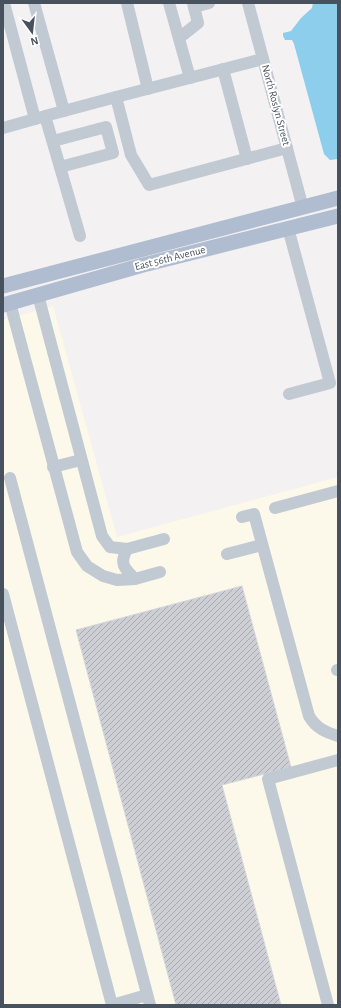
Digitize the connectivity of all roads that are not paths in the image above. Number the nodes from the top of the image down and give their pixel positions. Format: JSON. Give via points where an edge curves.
{"nodes":[{"id":1,"x":4,"y":3,"type":"edge"},
{"id":2,"x":34,"y":3,"type":"edge"},
{"id":3,"x":127,"y":3,"type":"edge"},
{"id":4,"x":169,"y":3,"type":"edge"},
{"id":5,"x":209,"y":3,"type":"edge"},
{"id":6,"x":248,"y":3,"type":"edge"},
{"id":7,"x":194,"y":5,"type":"edge"},
{"id":8,"x":179,"y":38,"type":"junction"},
{"id":9,"x":263,"y":59,"type":"junction"},
{"id":10,"x":223,"y":69,"type":"junction"},
{"id":11,"x":190,"y":78,"type":"junction"},
{"id":12,"x":148,"y":89,"type":"junction"},
{"id":13,"x":116,"y":97,"type":"junction"},
{"id":14,"x":64,"y":111,"type":"junction"},
{"id":15,"x":40,"y":118,"type":"junction"},
{"id":16,"x":3,"y":128,"type":"edge"},
{"id":17,"x":52,"y":142,"type":"junction"},
{"id":18,"x":287,"y":148,"type":"junction"},
{"id":19,"x":247,"y":159,"type":"junction"},
{"id":20,"x":60,"y":167,"type":"junction"},
{"id":21,"x":338,"y":198,"type":"edge"},
{"id":22,"x":303,"y":208,"type":"junction"},
{"id":23,"x":338,"y":216,"type":"edge"},
{"id":24,"x":288,"y":228,"type":"junction"},
{"id":25,"x":80,"y":236,"type":"dead end"},
{"id":26,"x":3,"y":286,"type":"edge"},
{"id":27,"x":38,"y":295,"type":"junction"},
{"id":28,"x":6,"y":304,"type":"edge"},
{"id":29,"x":289,"y":394,"type":"dead end"},
{"id":30,"x":81,"y":460,"type":"junction"},
{"id":31,"x":53,"y":468,"type":"junction"},
{"id":32,"x":10,"y":478,"type":"dead end"},
{"id":33,"x":338,"y":492,"type":"edge"},
{"id":34,"x":274,"y":508,"type":"dead end"},
{"id":35,"x":242,"y":517,"type":"dead end"},
{"id":36,"x":164,"y":539,"type":"dead end"},
{"id":37,"x":262,"y":545,"type":"junction"},
{"id":38,"x":127,"y":549,"type":"junction"},
{"id":39,"x":227,"y":554,"type":"dead end"},
{"id":40,"x":160,"y":572,"type":"dead end"},
{"id":41,"x":135,"y":579,"type":"junction"},
{"id":42,"x":3,"y":594,"type":"edge"},
{"id":43,"x":338,"y":736,"type":"edge"},
{"id":44,"x":338,"y":760,"type":"edge"},
{"id":45,"x":148,"y":1000,"type":"edge"},
{"id":46,"x":328,"y":1005,"type":"edge"}],
"edges":[{"from":1,"to":15,"type":"street"},
{"from":2,"to":14,"type":"street"},
{"from":3,"to":12,"type":"street"},
{"from":4,"to":8,"type":"street"},
{"from":5,"to":7,"type":"street"},
{"from":6,"to":9,"type":"street","name":"North Roslyn Street"},
{"from":7,"to":8,"type":"street","via":[[198,23]]},
{"from":8,"to":11,"type":"street"},
{"from":9,"to":10,"type":"street"},
{"from":9,"to":18,"type":"street","name":"North Roslyn Street"},
{"from":10,"to":11,"type":"street"},
{"from":10,"to":19,"type":"street"},
{"from":11,"to":12,"type":"street"},
{"from":12,"to":13,"type":"street"},
{"from":13,"to":14,"type":"street"},
{"from":13,"to":19,"type":"street","via":[[131,155],[149,185]]},
{"from":14,"to":15,"type":"street"},
{"from":15,"to":16,"type":"street"},
{"from":15,"to":17,"type":"street"},
{"from":17,"to":20,"type":"street"},
{"from":17,"to":20,"type":"street","via":[[106,127],[113,153]]},
{"from":18,"to":19,"type":"street"},
{"from":18,"to":22,"type":"street","name":"North Roslyn Street"},
{"from":20,"to":25,"type":"street"},
{"from":21,"to":22,"type":"main road","name":"East 56th Avenue"},
{"from":22,"to":26,"type":"main road","name":"East 56th Avenue"},
{"from":23,"to":24,"type":"main road","name":"East 56th Avenue"},
{"from":24,"to":27,"type":"main road","name":"East 56th Avenue"},
{"from":24,"to":29,"type":"street","via":[[330,383]]},
{"from":27,"to":28,"type":"main road","name":"East 56th Avenue"},
{"from":27,"to":30,"type":"street"},
{"from":28,"to":31,"type":"street"},
{"from":30,"to":31,"type":"street"},
{"from":30,"to":38,"type":"street","via":[[102,536],[110,547]]},
{"from":31,"to":41,"type":"street","via":[[77,552],[87,566],[103,576],[117,580]]},
{"from":32,"to":45,"type":"street"},
{"from":33,"to":34,"type":"street"},
{"from":35,"to":37,"type":"street","via":[[254,514]]},
{"from":36,"to":38,"type":"street"},
{"from":37,"to":39,"type":"street"},
{"from":37,"to":43,"type":"street","via":[[309,716],[317,727]]},
{"from":38,"to":41,"type":"street","via":[[122,557],[124,568]]},
{"from":40,"to":41,"type":"street"},
{"from":42,"to":45,"type":"street","via":[[112,1005]]},
{"from":44,"to":46,"type":"street","via":[[268,779]]}]}
